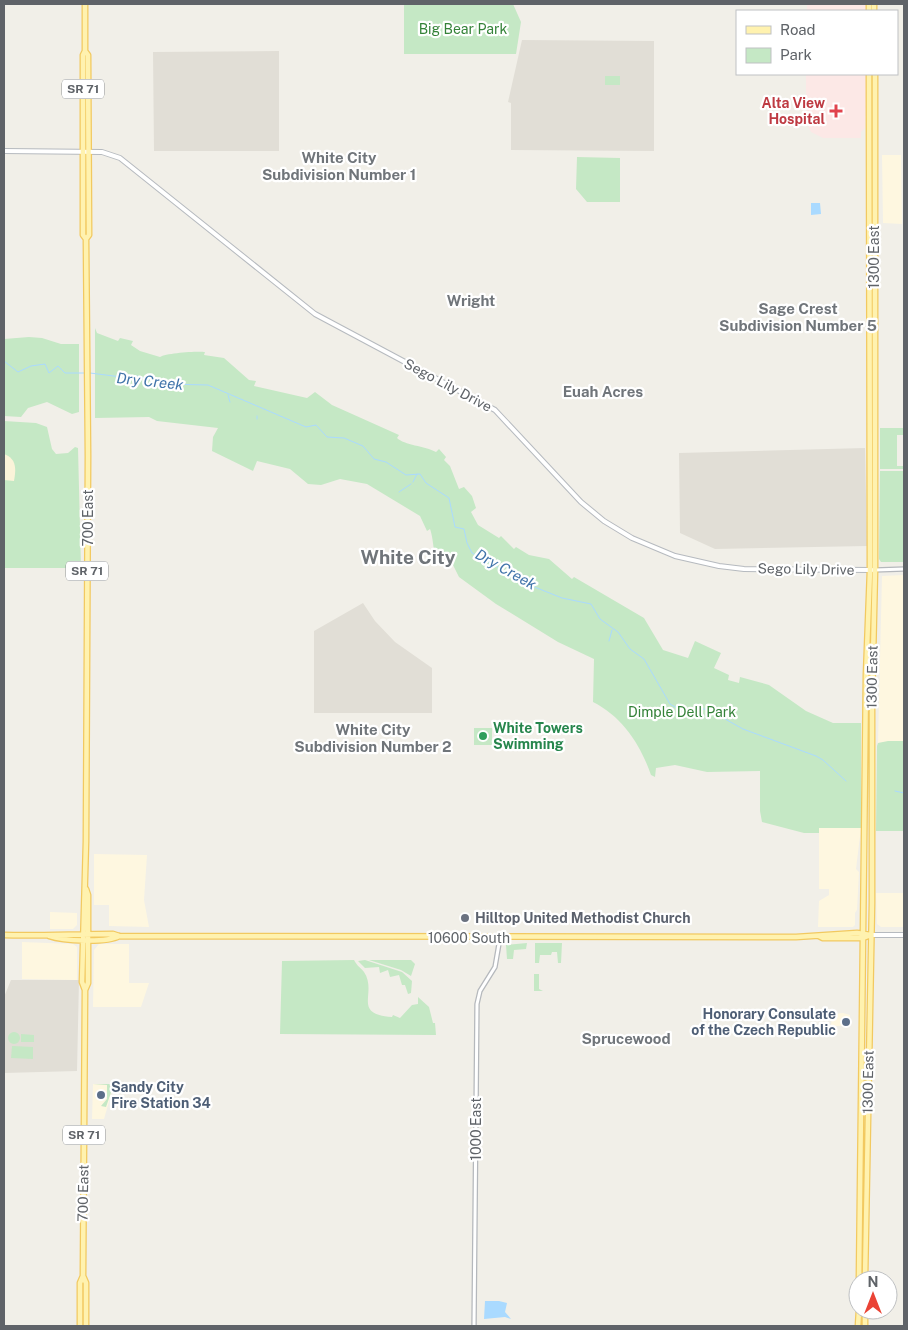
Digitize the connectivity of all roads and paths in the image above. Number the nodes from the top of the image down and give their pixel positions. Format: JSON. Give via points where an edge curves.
{"nodes":[{"id":1,"x":85,"y":4,"type":"edge"},
{"id":2,"x":869,"y":75,"type":"edge"},
{"id":3,"x":875,"y":75,"type":"edge"},
{"id":4,"x":4,"y":151,"type":"edge"},
{"id":5,"x":86,"y":152,"type":"junction"},
{"id":6,"x":904,"y":569,"type":"edge"},
{"id":7,"x":873,"y":570,"type":"junction"},
{"id":8,"x":869,"y":609,"type":"junction"},
{"id":9,"x":873,"y":629,"type":"junction"},
{"id":10,"x":4,"y":935,"type":"edge"},
{"id":11,"x":863,"y":935,"type":"junction"},
{"id":12,"x":871,"y":935,"type":"junction"},
{"id":13,"x":904,"y":935,"type":"edge"},
{"id":14,"x":86,"y":937,"type":"junction"},
{"id":15,"x":500,"y":938,"type":"junction"},
{"id":16,"x":860,"y":1160,"type":"junction"},
{"id":17,"x":866,"y":1193,"type":"junction"},
{"id":18,"x":859,"y":1270,"type":"edge"},
{"id":19,"x":865,"y":1270,"type":"edge"},
{"id":20,"x":83,"y":1276,"type":"junction"},
{"id":21,"x":80,"y":1326,"type":"edge"},
{"id":22,"x":86,"y":1326,"type":"edge"},
{"id":23,"x":474,"y":1326,"type":"edge"}],
"edges":[{"from":1,"to":5,"type":"main road","name":"700 East","number":"SR 71","via":[[85,51],[82,55]]},
{"from":2,"to":7,"type":"main road","name":"1300 East"},
{"from":3,"to":7,"type":"main road","name":"1300 East"},
{"from":4,"to":5,"type":"main road","name":"Sego Lily Drive"},
{"from":5,"to":7,"type":"main road","name":"Sego Lily Drive","via":[[108,153],[126,161],[322,319],[495,410],[581,502],[632,538],[675,556],[719,566]]},
{"from":5,"to":14,"type":"main road","name":"700 East","number":"SR 71","via":[[89,235],[86,239]]},
{"from":6,"to":7,"type":"street","name":"Sego Lily Drive"},
{"from":7,"to":8,"type":"main road","name":"1300 East"},
{"from":7,"to":9,"type":"main road","name":"1300 East"},
{"from":8,"to":9,"type":"main road"},
{"from":8,"to":11,"type":"main road","name":"1300 East"},
{"from":9,"to":12,"type":"main road","name":"1300 East"},
{"from":10,"to":14,"type":"main road","name":"10600 South"},
{"from":11,"to":12,"type":"main road","name":"10600 South"},
{"from":11,"to":15,"type":"main road","name":"10600 South"},
{"from":11,"to":16,"type":"main road","name":"1300 East"},
{"from":12,"to":13,"type":"main road","name":"10600 South"},
{"from":12,"to":17,"type":"main road","name":"1300 East"},
{"from":14,"to":15,"type":"main road","name":"10600 South"},
{"from":14,"to":20,"type":"main road","name":"700 East","number":"SR 71"},
{"from":15,"to":23,"type":"street","name":"1000 East","via":[[495,967],[480,991],[477,1004]]},
{"from":16,"to":17,"type":"main road"},
{"from":16,"to":18,"type":"main road","name":"1300 East"},
{"from":17,"to":19,"type":"main road","name":"1300 East"},
{"from":20,"to":21,"type":"main road","name":"700 East","number":"SR 71","via":[[80,1283]]},
{"from":20,"to":22,"type":"main road","name":"700 East","number":"SR 71","via":[[86,1283]]}]}
